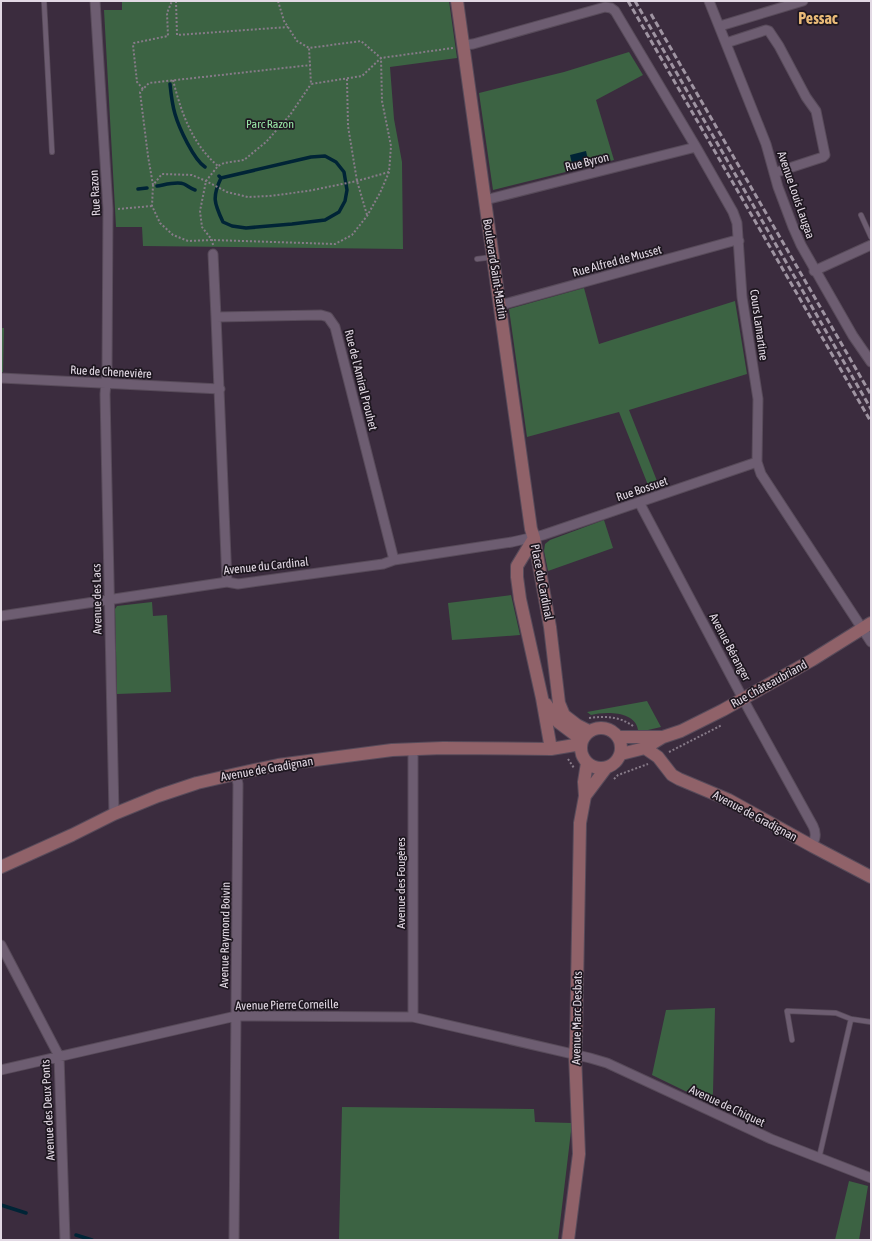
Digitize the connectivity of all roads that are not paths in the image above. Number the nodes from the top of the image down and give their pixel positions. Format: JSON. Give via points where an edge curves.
{"nodes":[{"id":1,"x":44,"y":1,"type":"edge"},
{"id":2,"x":95,"y":1,"type":"edge"},
{"id":3,"x":457,"y":1,"type":"edge"},
{"id":4,"x":709,"y":1,"type":"edge"},
{"id":5,"x":803,"y":1,"type":"edge"},
{"id":6,"x":788,"y":3,"type":"edge"},
{"id":7,"x":720,"y":26,"type":"junction"},
{"id":8,"x":726,"y":43,"type":"junction"},
{"id":9,"x":460,"y":46,"type":"junction"},
{"id":10,"x":696,"y":147,"type":"junction"},
{"id":11,"x":52,"y":152,"type":"dead end"},
{"id":12,"x":774,"y":173,"type":"junction"},
{"id":13,"x":485,"y":200,"type":"junction"},
{"id":14,"x":861,"y":214,"type":"dead end"},
{"id":15,"x":871,"y":237,"type":"edge"},
{"id":16,"x":739,"y":241,"type":"junction"},
{"id":17,"x":871,"y":245,"type":"edge"},
{"id":18,"x":213,"y":254,"type":"road end"},
{"id":19,"x":493,"y":257,"type":"junction"},
{"id":20,"x":476,"y":259,"type":"dead end"},
{"id":21,"x":814,"y":271,"type":"junction"},
{"id":22,"x":501,"y":304,"type":"junction"},
{"id":23,"x":216,"y":317,"type":"junction"},
{"id":24,"x":871,"y":362,"type":"edge"},
{"id":25,"x":1,"y":378,"type":"edge"},
{"id":26,"x":106,"y":384,"type":"junction"},
{"id":27,"x":220,"y":389,"type":"junction"},
{"id":28,"x":757,"y":462,"type":"junction"},
{"id":29,"x":639,"y":502,"type":"junction"},
{"id":30,"x":534,"y":538,"type":"junction"},
{"id":31,"x":394,"y":560,"type":"junction"},
{"id":32,"x":227,"y":582,"type":"junction"},
{"id":33,"x":109,"y":601,"type":"junction"},
{"id":34,"x":1,"y":616,"type":"edge"},
{"id":35,"x":867,"y":626,"type":"edge"},
{"id":36,"x":871,"y":642,"type":"edge"},
{"id":37,"x":542,"y":698,"type":"junction"},
{"id":38,"x":744,"y":699,"type":"junction"},
{"id":39,"x":619,"y":737,"type":"junction"},
{"id":40,"x":663,"y":737,"type":"junction"},
{"id":41,"x":584,"y":746,"type":"junction"},
{"id":42,"x":646,"y":748,"type":"junction"},
{"id":43,"x":413,"y":749,"type":"junction"},
{"id":44,"x":551,"y":749,"type":"junction"},
{"id":45,"x":621,"y":754,"type":"junction"},
{"id":46,"x":606,"y":768,"type":"junction"},
{"id":47,"x":236,"y":774,"type":"junction"},
{"id":48,"x":585,"y":796,"type":"junction"},
{"id":49,"x":114,"y":814,"type":"junction"},
{"id":50,"x":812,"y":846,"type":"junction"},
{"id":51,"x":1,"y":867,"type":"edge"},
{"id":52,"x":871,"y":877,"type":"edge"},
{"id":53,"x":1,"y":945,"type":"edge"},
{"id":54,"x":236,"y":1016,"type":"junction"},
{"id":55,"x":413,"y":1017,"type":"junction"},
{"id":56,"x":851,"y":1019,"type":"junction"},
{"id":57,"x":871,"y":1022,"type":"edge"},
{"id":58,"x":792,"y":1040,"type":"dead end"},
{"id":59,"x":575,"y":1054,"type":"junction"},
{"id":60,"x":59,"y":1056,"type":"junction"},
{"id":61,"x":1,"y":1070,"type":"edge"},
{"id":62,"x":820,"y":1158,"type":"junction"},
{"id":63,"x":871,"y":1178,"type":"edge"},
{"id":64,"x":65,"y":1240,"type":"edge"},
{"id":65,"x":234,"y":1240,"type":"edge"},
{"id":66,"x":568,"y":1240,"type":"edge"}],
"edges":[{"from":1,"to":11,"type":"lane"},
{"from":2,"to":26,"type":"street","name":"Rue Razon","via":[[108,209]]},
{"from":3,"to":9,"type":"street","name":"Boulevard Saint-Martin"},
{"from":4,"to":7,"type":"street","name":"Avenue Louis Laugaa"},
{"from":5,"to":6,"type":"street"},
{"from":6,"to":7,"type":"street"},
{"from":7,"to":8,"type":"street","name":"Avenue Louis Laugaa"},
{"from":8,"to":12,"type":"street","name":"Avenue Louis Laugaa","via":[[766,144]]},
{"from":8,"to":12,"type":"street","via":[[766,30],[772,34],[816,111],[826,155]]},
{"from":9,"to":10,"type":"street","name":"Cours Lamartine","via":[[605,7],[611,8]]},
{"from":9,"to":13,"type":"street","name":"Boulevard Saint-Martin"},
{"from":10,"to":13,"type":"street","name":"Rue Byron"},
{"from":10,"to":16,"type":"street","name":"Cours Lamartine","via":[[733,212]]},
{"from":12,"to":21,"type":"street","name":"Avenue Louis Laugaa","via":[[793,227]]},
{"from":13,"to":19,"type":"street","name":"Boulevard Saint-Martin"},
{"from":14,"to":15,"type":"lane"},
{"from":16,"to":22,"type":"street","name":"Rue Alfred de Musset"},
{"from":16,"to":28,"type":"street","name":"Cours Lamartine","via":[[742,296],[758,398]]},
{"from":17,"to":21,"type":"street"},
{"from":18,"to":23,"type":"street"},
{"from":19,"to":20,"type":"lane"},
{"from":19,"to":22,"type":"street","name":"Boulevard Saint-Martin"},
{"from":21,"to":24,"type":"street","name":"Avenue Louis Laugaa"},
{"from":22,"to":30,"type":"street","name":"Boulevard Saint-Martin"},
{"from":23,"to":27,"type":"street"},
{"from":23,"to":31,"type":"street","name":"Rue de l'Amiral Prouhet","via":[[321,315],[328,317],[335,326]]},
{"from":25,"to":26,"type":"street","name":"Rue de Chenevière"},
{"from":26,"to":27,"type":"street","name":"Rue de Chenevière"},
{"from":26,"to":33,"type":"street","name":"Avenue des Lacs"},
{"from":27,"to":32,"type":"street"},
{"from":28,"to":29,"type":"street","name":"Rue Bossuet"},
{"from":28,"to":35,"type":"street","name":"Cours Lamartine","via":[[761,474]]},
{"from":29,"to":30,"type":"street","name":"Rue Bossuet"},
{"from":29,"to":38,"type":"street","name":"Avenue Béranger"},
{"from":30,"to":31,"type":"street","name":"Avenue du Cardinal"},
{"from":30,"to":37,"type":"street","name":"Place du Cardinal","via":[[517,566],[517,577]]},
{"from":30,"to":41,"type":"street","name":"Place du Cardinal","via":[[550,627],[559,703],[564,715],[577,725]]},
{"from":31,"to":32,"type":"street","name":"Avenue du Cardinal","via":[[382,564],[238,584]]},
{"from":32,"to":33,"type":"street","name":"Avenue du Cardinal"},
{"from":33,"to":34,"type":"street","name":"Avenue du Cardinal"},
{"from":33,"to":49,"type":"street","name":"Avenue des Lacs"},
{"from":35,"to":36,"type":"street","name":"Cours Lamartine"},
{"from":35,"to":38,"type":"street","name":"Rue Châteaubriand"},
{"from":37,"to":41,"type":"street","name":"Place du Cardinal","via":[[558,722]]},
{"from":37,"to":44,"type":"street","name":"Place du Cardinal"},
{"from":38,"to":40,"type":"street","name":"Rue Châteaubriand","via":[[681,731]]},
{"from":38,"to":50,"type":"street","name":"Avenue Béranger","via":[[816,831]]},
{"from":39,"to":40,"type":"street","name":"Rue Châteaubriand"},
{"from":39,"to":41,"type":"street","via":[[611,729],[599,727]]},
{"from":39,"to":45,"type":"street"},
{"from":40,"to":42,"type":"street","name":"Rue Châteaubriand"},
{"from":41,"to":44,"type":"street","name":"Avenue de Gradignan","via":[[566,753]]},
{"from":41,"to":46,"type":"street","via":[[596,767]]},
{"from":41,"to":48,"type":"street","name":"Avenue Marc Desbats"},
{"from":42,"to":45,"type":"street","name":"Rue Châteaubriand"},
{"from":42,"to":50,"type":"street","name":"Avenue de Gradignan","via":[[658,757],[675,777],[729,800]]},
{"from":43,"to":44,"type":"street","name":"Avenue de Gradignan"},
{"from":43,"to":47,"type":"street","name":"Avenue de Gradignan","via":[[278,765]]},
{"from":43,"to":55,"type":"street","name":"Avenue des Fougères"},
{"from":45,"to":46,"type":"street","via":[[615,763]]},
{"from":46,"to":48,"type":"street","name":"Avenue Marc Desbats"},
{"from":47,"to":49,"type":"street","name":"Avenue de Gradignan","via":[[197,783]]},
{"from":47,"to":54,"type":"street","name":"Avenue Raymond Boivin"},
{"from":48,"to":59,"type":"street","name":"Avenue Marc Desbats","via":[[579,841]]},
{"from":49,"to":51,"type":"street","name":"Avenue de Gradignan"},
{"from":50,"to":52,"type":"street","name":"Avenue de Gradignan"},
{"from":53,"to":60,"type":"street","name":"Avenue des Deux Ponts"},
{"from":54,"to":55,"type":"street","name":"Avenue Pierre Corneille"},
{"from":54,"to":60,"type":"street","name":"Avenue Pierre Corneille"},
{"from":54,"to":65,"type":"street","name":"Avenue Raymond Boivin"},
{"from":55,"to":59,"type":"street","name":"Avenue Pierre Corneille"},
{"from":56,"to":57,"type":"lane"},
{"from":56,"to":58,"type":"lane","via":[[836,1013],[787,1011]]},
{"from":56,"to":62,"type":"lane"},
{"from":59,"to":62,"type":"street","name":"Avenue de Chiquet","via":[[607,1063],[771,1139]]},
{"from":59,"to":66,"type":"street","name":"Avenue Marc Desbats","via":[[579,1154]]},
{"from":60,"to":61,"type":"street","name":"Avenue Pierre Corneille"},
{"from":60,"to":64,"type":"street","name":"Avenue des Deux Ponts"},
{"from":62,"to":63,"type":"street","name":"Avenue de Chiquet"}]}
